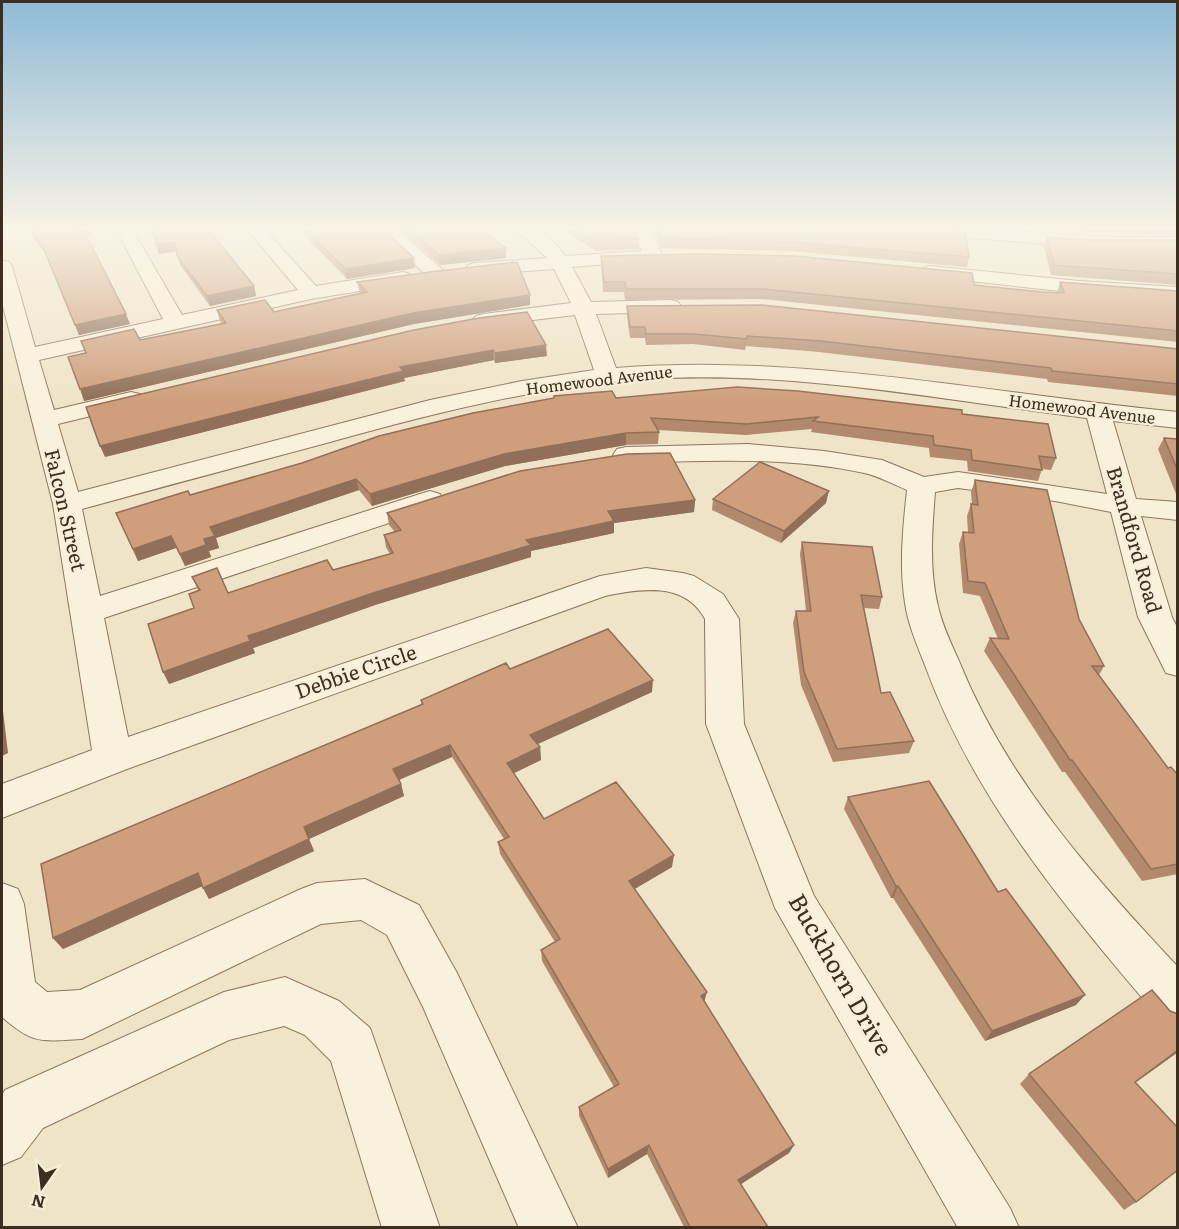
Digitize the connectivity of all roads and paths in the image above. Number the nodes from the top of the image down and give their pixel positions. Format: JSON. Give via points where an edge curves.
{"nodes":[{"id":1,"x":7,"y":286,"type":"edge"},
{"id":2,"x":156,"y":286,"type":"edge"},
{"id":3,"x":305,"y":286,"type":"edge"},
{"id":4,"x":355,"y":286,"type":"edge"},
{"id":5,"x":572,"y":286,"type":"edge"},
{"id":6,"x":1074,"y":286,"type":"edge"},
{"id":7,"x":311,"y":293,"type":"junction"},
{"id":8,"x":1178,"y":293,"type":"edge"},
{"id":9,"x":697,"y":306,"type":"edge"},
{"id":10,"x":583,"y":308,"type":"junction"},
{"id":11,"x":176,"y":323,"type":"junction"},
{"id":12,"x":458,"y":324,"type":"edge"},
{"id":13,"x":26,"y":356,"type":"junction"},
{"id":14,"x":608,"y":376,"type":"junction"},
{"id":15,"x":147,"y":395,"type":"edge"},
{"id":16,"x":1098,"y":413,"type":"junction"},
{"id":17,"x":43,"y":420,"type":"junction"},
{"id":18,"x":1178,"y":420,"type":"edge"},
{"id":19,"x":604,"y":459,"type":"edge"},
{"id":20,"x":921,"y":486,"type":"junction"},
{"id":21,"x":450,"y":494,"type":"edge"},
{"id":22,"x":67,"y":504,"type":"junction"},
{"id":23,"x":1124,"y":506,"type":"junction"},
{"id":24,"x":1178,"y":511,"type":"edge"},
{"id":25,"x":712,"y":602,"type":"joint"},
{"id":26,"x":87,"y":612,"type":"junction"},
{"id":27,"x":1178,"y":664,"type":"edge"},
{"id":28,"x":113,"y":758,"type":"junction"},
{"id":29,"x":2,"y":801,"type":"edge"},
{"id":30,"x":2,"y":904,"type":"edge"},
{"id":31,"x":1178,"y":1003,"type":"edge"},
{"id":32,"x":2,"y":1138,"type":"edge"},
{"id":33,"x":411,"y":1227,"type":"edge"},
{"id":34,"x":549,"y":1227,"type":"edge"},
{"id":35,"x":990,"y":1227,"type":"edge"}],
"edges":[{"from":1,"to":13,"type":"street","name":"Falcon Street"},
{"from":2,"to":11,"type":"street"},
{"from":3,"to":7,"type":"street"},
{"from":4,"to":7,"type":"street"},
{"from":5,"to":10,"type":"street"},
{"from":6,"to":8,"type":"street"},
{"from":7,"to":11,"type":"street"},
{"from":9,"to":10,"type":"street"},
{"from":10,"to":12,"type":"street"},
{"from":10,"to":14,"type":"street"},
{"from":11,"to":13,"type":"street"},
{"from":13,"to":17,"type":"street","name":"Falcon Street"},
{"from":14,"to":16,"type":"street","name":"Homewood Avenue","via":[[677,371],[796,375]]},
{"from":14,"to":22,"type":"street","name":"Homewood Avenue","via":[[485,394],[430,407]]},
{"from":15,"to":17,"type":"street"},
{"from":16,"to":18,"type":"street","name":"Homewood Avenue"},
{"from":16,"to":23,"type":"street","name":"Brandford Road"},
{"from":17,"to":22,"type":"street","name":"Falcon Street"},
{"from":19,"to":20,"type":"street","via":[[626,455],[759,453],[872,466]]},
{"from":20,"to":23,"type":"street","via":[[958,480]]},
{"from":20,"to":31,"type":"street","via":[[917,546],[921,604],[949,688],[1006,792],[1096,910]]},
{"from":21,"to":26,"type":"street"},
{"from":22,"to":26,"type":"street","name":"Falcon Street"},
{"from":23,"to":24,"type":"street"},
{"from":23,"to":27,"type":"street","name":"Brandford Road","via":[[1155,617]]},
{"from":25,"to":28,"type":"street","name":"Debbie Circle","via":[[683,582],[646,578],[600,586]]},
{"from":25,"to":35,"type":"street","name":"Buckhorn Drive","via":[[722,619],[724,724],[797,908]]},
{"from":26,"to":28,"type":"street","name":"Falcon Street"},
{"from":28,"to":29,"type":"street","name":"Debbie Circle"},
{"from":30,"to":34,"type":"street","via":[[13,994],[39,1017],[82,1014],[317,904],[365,899],[403,920],[440,990]]},
{"from":32,"to":33,"type":"street","via":[[24,1109],[224,1017],[285,1001],[322,1018],[352,1046]]}]}
